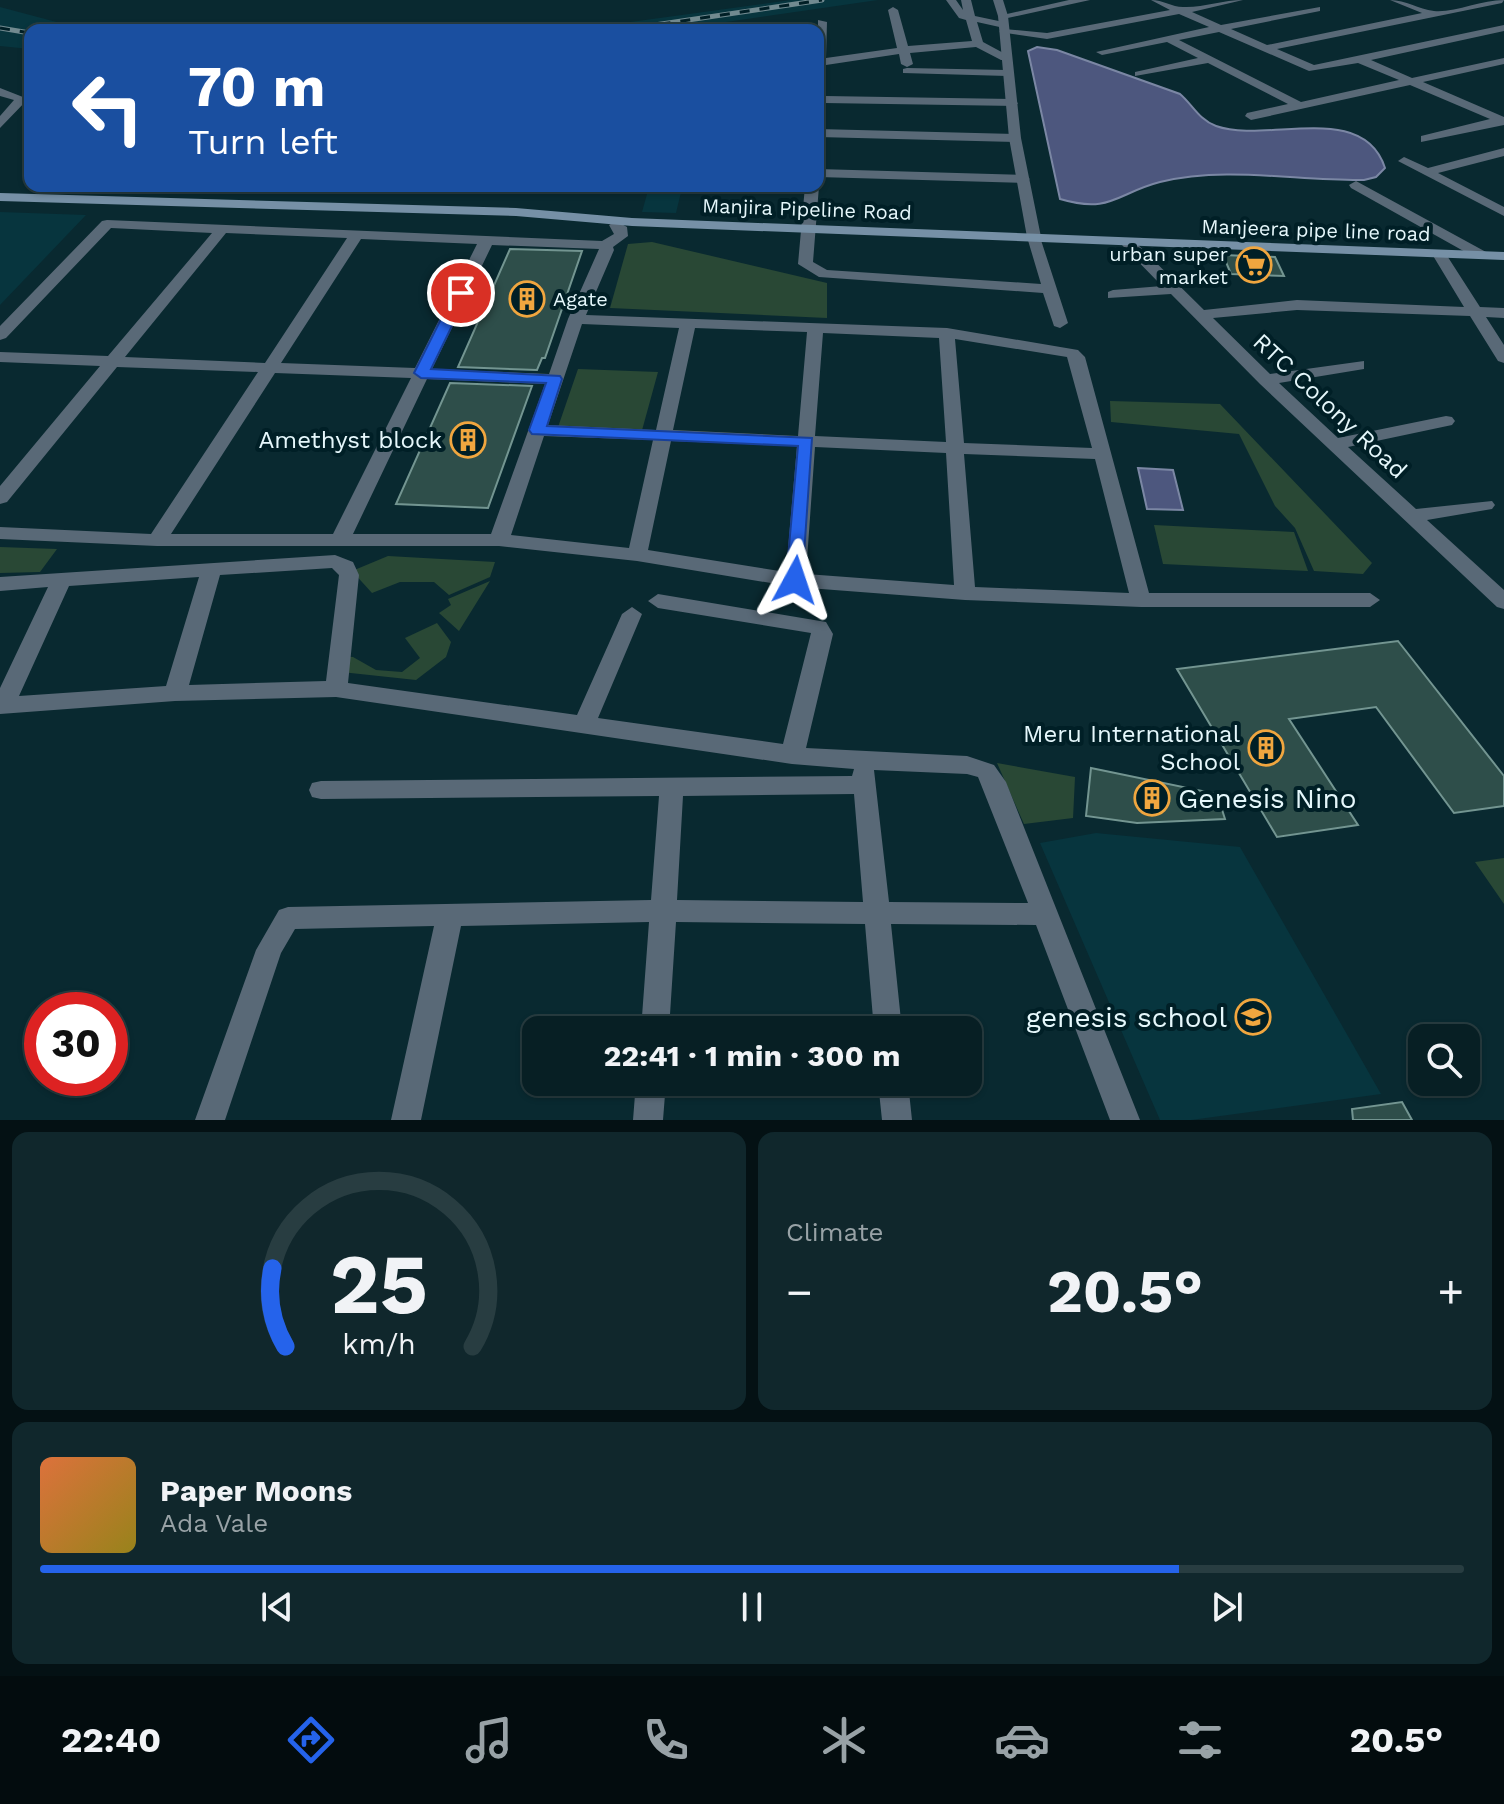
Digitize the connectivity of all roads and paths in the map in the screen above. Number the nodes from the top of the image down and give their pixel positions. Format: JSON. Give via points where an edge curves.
{"nodes":[{"id":1,"x":951,"y":0,"type":"edge"},
{"id":2,"x":966,"y":0,"type":"edge"},
{"id":3,"x":998,"y":0,"type":"edge"},
{"id":4,"x":1085,"y":0,"type":"edge"},
{"id":5,"x":1156,"y":0,"type":"edge"},
{"id":6,"x":1238,"y":0,"type":"edge"},
{"id":7,"x":1395,"y":0,"type":"edge"},
{"id":8,"x":1468,"y":0,"type":"edge"},
{"id":9,"x":1502,"y":0,"type":"edge"},
{"id":10,"x":1481,"y":4,"type":"junction"},
{"id":11,"x":1316,"y":9,"type":"dead end"},
{"id":12,"x":893,"y":10,"type":"dead end"},
{"id":13,"x":1181,"y":11,"type":"junction"},
{"id":14,"x":1433,"y":14,"type":"junction"},
{"id":15,"x":973,"y":18,"type":"junction"},
{"id":16,"x":1004,"y":24,"type":"junction"},
{"id":17,"x":1504,"y":28,"type":"edge"},
{"id":18,"x":1219,"y":29,"type":"junction"},
{"id":19,"x":1169,"y":39,"type":"junction"},
{"id":20,"x":978,"y":44,"type":"junction"},
{"id":21,"x":1263,"y":49,"type":"junction"},
{"id":22,"x":905,"y":50,"type":"junction"},
{"id":23,"x":1102,"y":52,"type":"dead end"},
{"id":24,"x":1005,"y":58,"type":"junction"},
{"id":25,"x":1212,"y":59,"type":"junction"},
{"id":26,"x":1361,"y":60,"type":"junction"},
{"id":27,"x":1504,"y":61,"type":"edge"},
{"id":28,"x":824,"y":62,"type":"edge"},
{"id":29,"x":907,"y":71,"type":"junction"},
{"id":30,"x":1007,"y":73,"type":"junction"},
{"id":31,"x":1139,"y":74,"type":"dead end"},
{"id":32,"x":1412,"y":82,"type":"junction"},
{"id":33,"x":0,"y":92,"type":"edge"},
{"id":34,"x":910,"y":101,"type":"junction"},
{"id":35,"x":1012,"y":103,"type":"junction"},
{"id":36,"x":824,"y":104,"type":"edge"},
{"id":37,"x":1300,"y":106,"type":"junction"},
{"id":38,"x":24,"y":112,"type":"edge"},
{"id":39,"x":11,"y":113,"type":"junction"},
{"id":40,"x":1251,"y":116,"type":"dead end"},
{"id":41,"x":1503,"y":120,"type":"edge"},
{"id":42,"x":0,"y":124,"type":"edge"},
{"id":43,"x":824,"y":133,"type":"edge"},
{"id":44,"x":1015,"y":138,"type":"junction"},
{"id":45,"x":1425,"y":139,"type":"dead end"},
{"id":46,"x":1504,"y":152,"type":"edge"},
{"id":47,"x":1404,"y":161,"type":"dead end"},
{"id":48,"x":1427,"y":172,"type":"junction"},
{"id":49,"x":824,"y":173,"type":"edge"},
{"id":50,"x":1023,"y":179,"type":"junction"},
{"id":51,"x":1356,"y":185,"type":"dead end"},
{"id":52,"x":811,"y":192,"type":"edge"},
{"id":53,"x":0,"y":200,"type":"edge"},
{"id":54,"x":1504,"y":212,"type":"edge"},
{"id":55,"x":616,"y":223,"type":"junction"},
{"id":56,"x":223,"y":228,"type":"junction"},
{"id":57,"x":807,"y":230,"type":"junction"},
{"id":58,"x":358,"y":233,"type":"junction"},
{"id":59,"x":1034,"y":237,"type":"junction"},
{"id":60,"x":487,"y":239,"type":"junction"},
{"id":61,"x":1127,"y":242,"type":"junction"},
{"id":62,"x":607,"y":243,"type":"junction"},
{"id":63,"x":1439,"y":254,"type":"junction"},
{"id":64,"x":1481,"y":255,"type":"junction"},
{"id":65,"x":1504,"y":256,"type":"edge"},
{"id":66,"x":1051,"y":289,"type":"junction"},
{"id":67,"x":1173,"y":289,"type":"junction"},
{"id":68,"x":1113,"y":295,"type":"dead end"},
{"id":69,"x":1475,"y":311,"type":"junction"},
{"id":70,"x":1504,"y":313,"type":"edge"},
{"id":71,"x":1199,"y":315,"type":"junction"},
{"id":72,"x":576,"y":319,"type":"junction"},
{"id":73,"x":1060,"y":323,"type":"dead end"},
{"id":74,"x":688,"y":324,"type":"junction"},
{"id":75,"x":815,"y":329,"type":"junction"},
{"id":76,"x":947,"y":333,"type":"junction"},
{"id":77,"x":0,"y":335,"type":"edge"},
{"id":78,"x":0,"y":357,"type":"edge"},
{"id":79,"x":1504,"y":358,"type":"edge"},
{"id":80,"x":113,"y":361,"type":"junction"},
{"id":81,"x":1358,"y":365,"type":"dead end"},
{"id":82,"x":270,"y":367,"type":"junction"},
{"id":83,"x":421,"y":373,"type":"junction"},
{"id":84,"x":555,"y":379,"type":"junction"},
{"id":85,"x":1266,"y":380,"type":"junction"},
{"id":86,"x":1446,"y":421,"type":"dead end"},
{"id":87,"x":537,"y":430,"type":"junction"},
{"id":88,"x":663,"y":435,"type":"junction"},
{"id":89,"x":806,"y":442,"type":"junction"},
{"id":90,"x":1334,"y":444,"type":"junction"},
{"id":91,"x":955,"y":448,"type":"junction"},
{"id":92,"x":1100,"y":454,"type":"junction"},
{"id":93,"x":0,"y":498,"type":"edge"},
{"id":94,"x":1485,"y":505,"type":"dead end"},
{"id":95,"x":1411,"y":516,"type":"junction"},
{"id":96,"x":0,"y":533,"type":"edge"},
{"id":97,"x":341,"y":538,"type":"junction"},
{"id":98,"x":157,"y":540,"type":"junction"},
{"id":99,"x":499,"y":540,"type":"junction"},
{"id":100,"x":637,"y":555,"type":"junction"},
{"id":101,"x":211,"y":571,"type":"junction"},
{"id":102,"x":62,"y":579,"type":"junction"},
{"id":103,"x":795,"y":580,"type":"junction"},
{"id":104,"x":0,"y":584,"type":"edge"},
{"id":105,"x":965,"y":593,"type":"junction"},
{"id":106,"x":1141,"y":600,"type":"junction"},
{"id":107,"x":1370,"y":600,"type":"dead end"},
{"id":108,"x":658,"y":601,"type":"dead end"},
{"id":109,"x":1504,"y":602,"type":"edge"},
{"id":110,"x":632,"y":614,"type":"dead end"},
{"id":111,"x":336,"y":689,"type":"junction"},
{"id":112,"x":175,"y":693,"type":"junction"},
{"id":113,"x":2,"y":706,"type":"edge"},
{"id":114,"x":584,"y":725,"type":"junction"},
{"id":115,"x":792,"y":755,"type":"junction"},
{"id":116,"x":864,"y":773,"type":"junction"},
{"id":117,"x":672,"y":787,"type":"junction"},
{"id":118,"x":321,"y":790,"type":"dead end"},
{"id":119,"x":664,"y":911,"type":"junction"},
{"id":120,"x":875,"y":913,"type":"junction"},
{"id":121,"x":1044,"y":914,"type":"junction"},
{"id":122,"x":450,"y":915,"type":"junction"},
{"id":123,"x":656,"y":1016,"type":"edge"},
{"id":124,"x":886,"y":1016,"type":"edge"},
{"id":125,"x":650,"y":1096,"type":"edge"},
{"id":126,"x":894,"y":1096,"type":"edge"},
{"id":127,"x":210,"y":1120,"type":"edge"},
{"id":128,"x":406,"y":1120,"type":"edge"},
{"id":129,"x":648,"y":1120,"type":"edge"},
{"id":130,"x":897,"y":1120,"type":"edge"},
{"id":131,"x":1125,"y":1120,"type":"edge"}],
"edges":[{"from":1,"to":15,"type":"street","via":[[958,13]]},
{"from":2,"to":15,"type":"street"},
{"from":3,"to":16,"type":"street"},
{"from":4,"to":16,"type":"street"},
{"from":5,"to":13,"type":"street"},
{"from":6,"to":13,"type":"street"},
{"from":7,"to":14,"type":"street"},
{"from":8,"to":10,"type":"street"},
{"from":9,"to":10,"type":"street"},
{"from":10,"to":14,"type":"street"},
{"from":11,"to":18,"type":"street"},
{"from":12,"to":22,"type":"street"},
{"from":13,"to":16,"type":"street","via":[[1047,36]]},
{"from":13,"to":18,"type":"street"},
{"from":14,"to":21,"type":"street"},
{"from":15,"to":16,"type":"street"},
{"from":15,"to":20,"type":"street"},
{"from":16,"to":24,"type":"street"},
{"from":17,"to":26,"type":"street"},
{"from":18,"to":19,"type":"street"},
{"from":18,"to":21,"type":"street"},
{"from":19,"to":23,"type":"street"},
{"from":19,"to":25,"type":"street"},
{"from":20,"to":22,"type":"street"},
{"from":20,"to":24,"type":"street"},
{"from":21,"to":26,"type":"street","via":[[1313,69]]},
{"from":22,"to":28,"type":"street"},
{"from":22,"to":29,"type":"street"},
{"from":24,"to":30,"type":"street"},
{"from":25,"to":31,"type":"street"},
{"from":25,"to":37,"type":"street"},
{"from":26,"to":32,"type":"street"},
{"from":27,"to":32,"type":"street"},
{"from":29,"to":30,"type":"street"},
{"from":29,"to":34,"type":"street"},
{"from":30,"to":35,"type":"street"},
{"from":32,"to":37,"type":"street"},
{"from":32,"to":41,"type":"street"},
{"from":33,"to":39,"type":"street","via":[[22,99]]},
{"from":34,"to":35,"type":"street"},
{"from":34,"to":36,"type":"street"},
{"from":35,"to":44,"type":"street"},
{"from":37,"to":40,"type":"street"},
{"from":38,"to":39,"type":"street"},
{"from":39,"to":42,"type":"street"},
{"from":41,"to":45,"type":"street"},
{"from":43,"to":44,"type":"street"},
{"from":44,"to":50,"type":"street"},
{"from":46,"to":48,"type":"street"},
{"from":47,"to":48,"type":"street"},
{"from":48,"to":54,"type":"street"},
{"from":49,"to":50,"type":"street"},
{"from":50,"to":59,"type":"street"},
{"from":51,"to":64,"type":"street"},
{"from":52,"to":57,"type":"street"},
{"from":53,"to":55,"type":"main road","name":"Manjira Pipeline Road"},
{"from":55,"to":57,"type":"main road","name":"Manjira Pipeline Road"},
{"from":55,"to":62,"type":"street","via":[[621,236]]},
{"from":56,"to":58,"type":"street"},
{"from":56,"to":77,"type":"street","via":[[107,224]]},
{"from":56,"to":80,"type":"street"},
{"from":57,"to":59,"type":"main road","name":"Manjira Pipeline Road"},
{"from":57,"to":66,"type":"street","via":[[805,264],[824,274]]},
{"from":58,"to":60,"type":"street"},
{"from":58,"to":82,"type":"street"},
{"from":59,"to":61,"type":"main road","name":"Manjira Pipeline Road"},
{"from":59,"to":66,"type":"street"},
{"from":60,"to":62,"type":"street"},
{"from":60,"to":83,"type":"street"},
{"from":61,"to":63,"type":"main road","name":"Manjeera pipe line road"},
{"from":61,"to":67,"type":"street","name":"RTC Colony Road"},
{"from":62,"to":72,"type":"street"},
{"from":63,"to":64,"type":"main road","name":"Manjeera pipe line road"},
{"from":63,"to":69,"type":"street"},
{"from":64,"to":65,"type":"main road","name":"Manjeera pipe line road"},
{"from":66,"to":73,"type":"street"},
{"from":67,"to":68,"type":"street"},
{"from":67,"to":71,"type":"street","name":"RTC Colony Road"},
{"from":69,"to":70,"type":"street"},
{"from":69,"to":71,"type":"street","via":[[1297,305]]},
{"from":69,"to":79,"type":"street"},
{"from":71,"to":85,"type":"street","name":"RTC Colony Road"},
{"from":72,"to":74,"type":"street"},
{"from":72,"to":84,"type":"street"},
{"from":74,"to":75,"type":"street"},
{"from":74,"to":88,"type":"street"},
{"from":75,"to":76,"type":"street"},
{"from":75,"to":89,"type":"street"},
{"from":76,"to":91,"type":"street"},
{"from":76,"to":92,"type":"street","via":[[1072,353]]},
{"from":78,"to":80,"type":"street"},
{"from":80,"to":82,"type":"street"},
{"from":80,"to":93,"type":"street"},
{"from":81,"to":85,"type":"street"},
{"from":82,"to":83,"type":"street"},
{"from":82,"to":98,"type":"street"},
{"from":83,"to":84,"type":"street"},
{"from":83,"to":97,"type":"street"},
{"from":84,"to":87,"type":"street"},
{"from":85,"to":90,"type":"street","name":"RTC Colony Road"},
{"from":86,"to":90,"type":"street"},
{"from":87,"to":88,"type":"street"},
{"from":87,"to":99,"type":"street"},
{"from":88,"to":89,"type":"street"},
{"from":88,"to":100,"type":"street"},
{"from":89,"to":91,"type":"street"},
{"from":89,"to":103,"type":"street"},
{"from":90,"to":95,"type":"street","name":"RTC Colony Road"},
{"from":91,"to":92,"type":"street"},
{"from":91,"to":105,"type":"street"},
{"from":92,"to":106,"type":"street"},
{"from":94,"to":95,"type":"street"},
{"from":95,"to":109,"type":"street","name":"RTC Colony Road"},
{"from":96,"to":98,"type":"street"},
{"from":97,"to":98,"type":"street"},
{"from":97,"to":99,"type":"street"},
{"from":99,"to":100,"type":"street"},
{"from":100,"to":103,"type":"street"},
{"from":101,"to":102,"type":"street"},
{"from":101,"to":111,"type":"street","via":[[335,561],[346,567]]},
{"from":101,"to":112,"type":"street"},
{"from":102,"to":104,"type":"street"},
{"from":102,"to":113,"type":"street"},
{"from":103,"to":105,"type":"street"},
{"from":105,"to":106,"type":"street"},
{"from":106,"to":107,"type":"street"},
{"from":108,"to":115,"type":"street","via":[[819,627],[822,634]]},
{"from":110,"to":114,"type":"street"},
{"from":111,"to":112,"type":"street"},
{"from":111,"to":114,"type":"street"},
{"from":112,"to":113,"type":"street"},
{"from":114,"to":115,"type":"street"},
{"from":115,"to":116,"type":"street"},
{"from":116,"to":117,"type":"street"},
{"from":116,"to":120,"type":"street"},
{"from":116,"to":121,"type":"street","via":[[967,765],[986,771]]},
{"from":117,"to":118,"type":"street"},
{"from":117,"to":119,"type":"street"},
{"from":119,"to":120,"type":"street"},
{"from":119,"to":122,"type":"street"},
{"from":119,"to":123,"type":"street"},
{"from":120,"to":121,"type":"street"},
{"from":120,"to":124,"type":"street"},
{"from":121,"to":131,"type":"street"},
{"from":122,"to":127,"type":"street","via":[[288,918],[269,950]]},
{"from":122,"to":128,"type":"street"},
{"from":125,"to":129,"type":"street"},
{"from":126,"to":130,"type":"street"}]}
